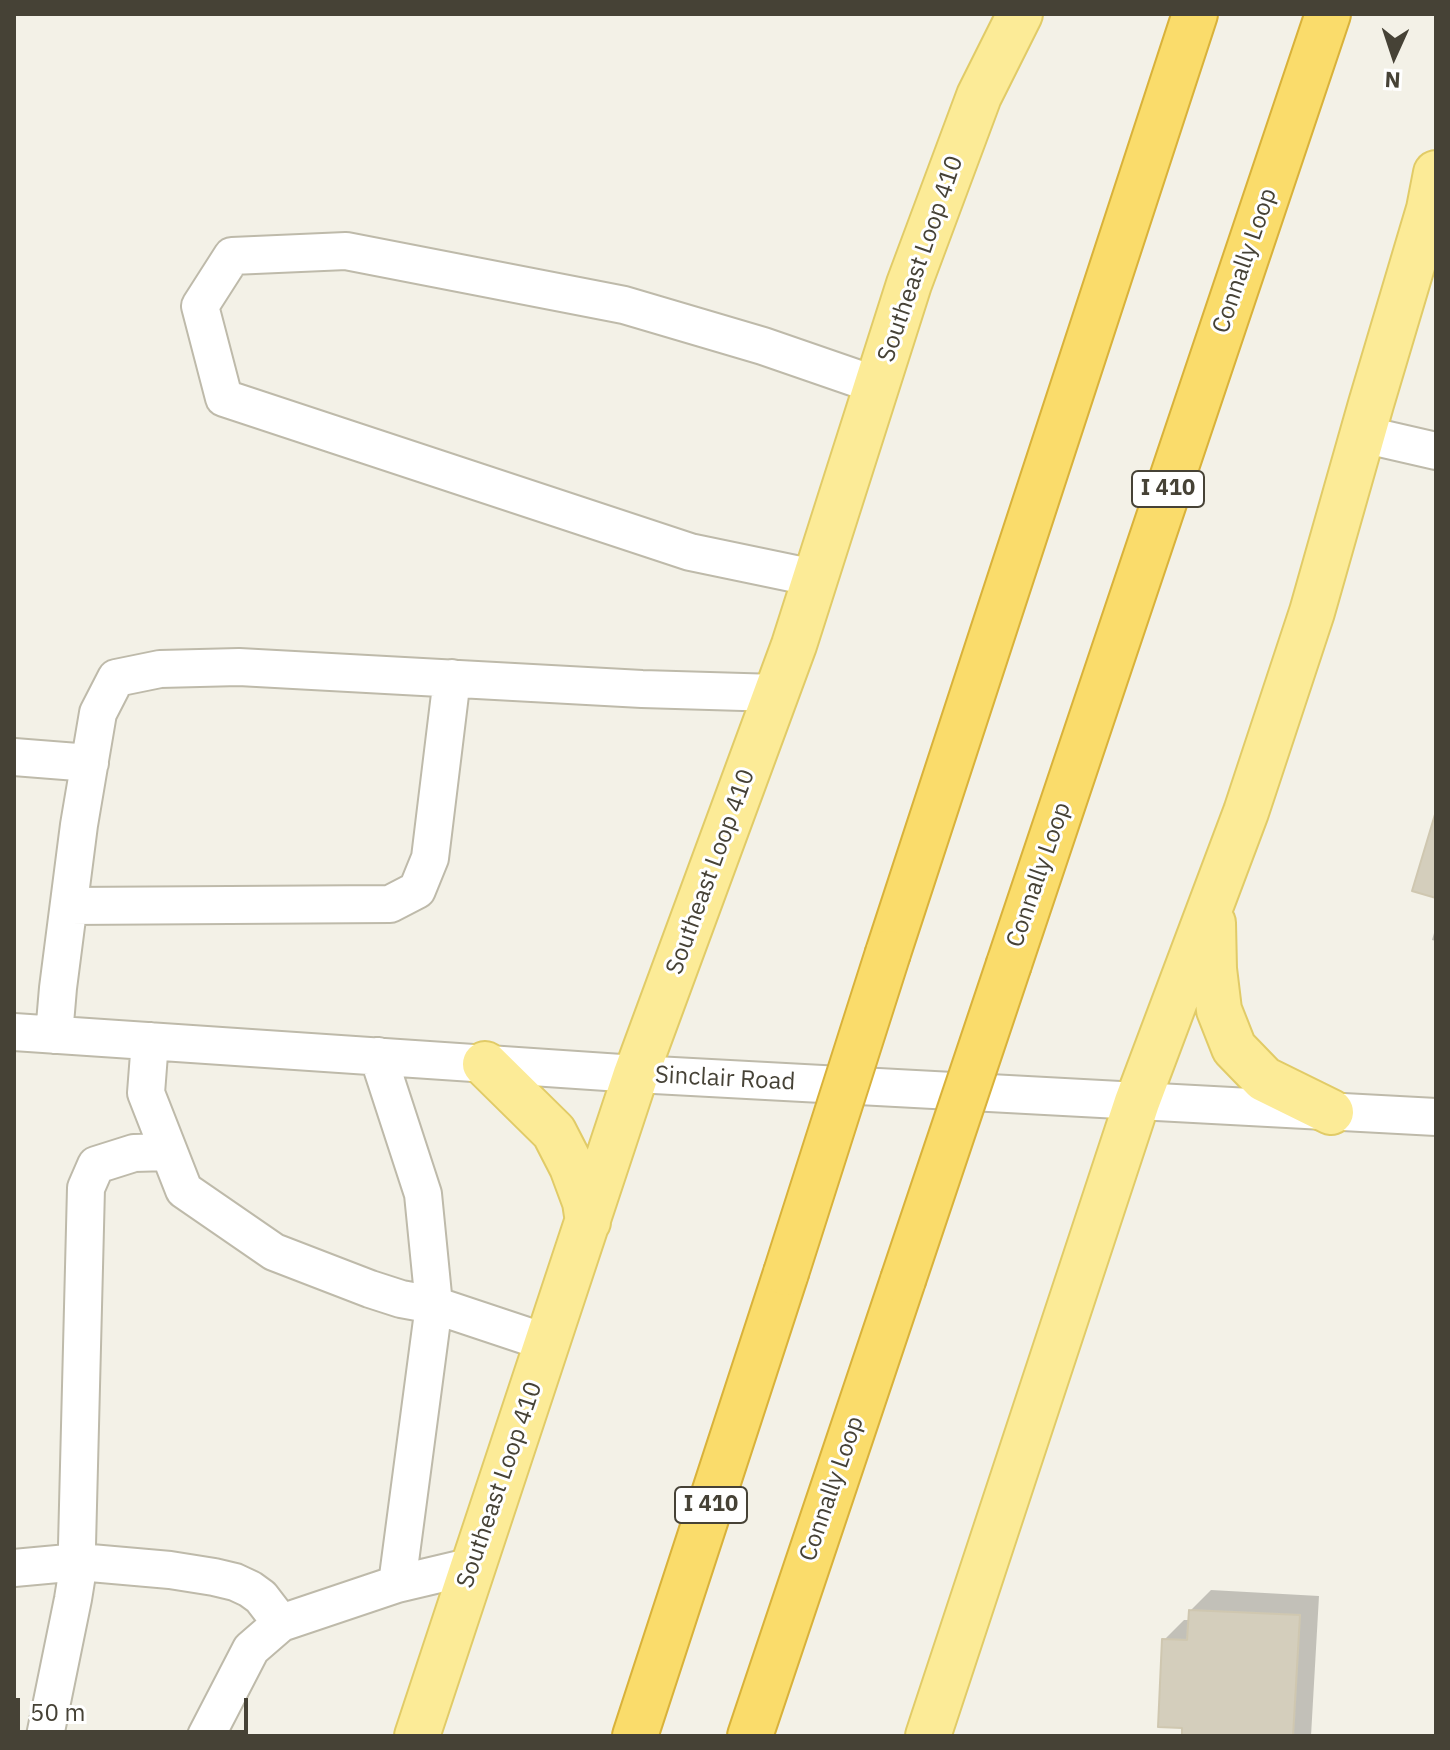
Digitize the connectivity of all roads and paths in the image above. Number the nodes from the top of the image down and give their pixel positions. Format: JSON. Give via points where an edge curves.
{"nodes":[{"id":1,"x":1020,"y":14,"type":"edge"},
{"id":2,"x":1195,"y":14,"type":"edge"},
{"id":3,"x":1328,"y":14,"type":"edge"},
{"id":4,"x":1436,"y":173,"type":"edge"},
{"id":5,"x":876,"y":385,"type":"junction"},
{"id":6,"x":1362,"y":434,"type":"junction"},
{"id":7,"x":1436,"y":451,"type":"edge"},
{"id":8,"x":815,"y":578,"type":"junction"},
{"id":9,"x":452,"y":678,"type":"junction"},
{"id":10,"x":777,"y":693,"type":"junction"},
{"id":11,"x":14,"y":757,"type":"edge"},
{"id":12,"x":90,"y":763,"type":"junction"},
{"id":13,"x":1213,"y":898,"type":"junction"},
{"id":14,"x":69,"y":906,"type":"junction"},
{"id":15,"x":14,"y":1032,"type":"edge"},
{"id":16,"x":54,"y":1035,"type":"junction"},
{"id":17,"x":150,"y":1041,"type":"junction"},
{"id":18,"x":378,"y":1056,"type":"junction"},
{"id":19,"x":485,"y":1064,"type":"junction"},
{"id":20,"x":636,"y":1074,"type":"junction"},
{"id":21,"x":1137,"y":1102,"type":"junction"},
{"id":22,"x":1331,"y":1112,"type":"junction"},
{"id":23,"x":1436,"y":1117,"type":"edge"},
{"id":24,"x":169,"y":1152,"type":"junction"},
{"id":25,"x":588,"y":1222,"type":"junction"},
{"id":26,"x":434,"y":1305,"type":"junction"},
{"id":27,"x":548,"y":1343,"type":"junction"},
{"id":28,"x":79,"y":1562,"type":"junction"},
{"id":29,"x":473,"y":1566,"type":"junction"},
{"id":30,"x":14,"y":1568,"type":"edge"},
{"id":31,"x":397,"y":1584,"type":"junction"},
{"id":32,"x":281,"y":1623,"type":"junction"},
{"id":33,"x":45,"y":1736,"type":"edge"},
{"id":34,"x":206,"y":1736,"type":"edge"},
{"id":35,"x":417,"y":1736,"type":"edge"},
{"id":36,"x":635,"y":1736,"type":"edge"},
{"id":37,"x":750,"y":1736,"type":"edge"},
{"id":38,"x":928,"y":1736,"type":"edge"}],
"edges":[{"from":1,"to":5,"type":"main road","name":"Southeast Loop 410","via":[[979,96]]},
{"from":2,"to":36,"type":"highway","number":"I 410","bridge":true},
{"from":3,"to":37,"type":"highway","name":"Connally Loop","number":"I 410","bridge":true},
{"from":4,"to":6,"type":"main road"},
{"from":5,"to":8,"type":"main road","name":"Southeast Loop 410"},
{"from":5,"to":8,"type":"street","via":[[624,305],[346,251],[232,256],[200,306],[224,398],[690,552]]},
{"from":6,"to":7,"type":"street"},
{"from":6,"to":13,"type":"main road","via":[[1312,612]]},
{"from":8,"to":10,"type":"main road","name":"Southeast Loop 410"},
{"from":9,"to":10,"type":"street"},
{"from":9,"to":12,"type":"street","via":[[239,667],[160,669],[116,678],[98,713]]},
{"from":9,"to":14,"type":"street","via":[[430,858],[417,890],[390,904]]},
{"from":10,"to":20,"type":"main road","name":"Southeast Loop 410"},
{"from":11,"to":12,"type":"street"},
{"from":12,"to":14,"type":"street"},
{"from":13,"to":21,"type":"main road"},
{"from":13,"to":22,"type":"main road","via":[[1219,1010],[1234,1048],[1264,1079]]},
{"from":14,"to":16,"type":"street"},
{"from":15,"to":16,"type":"street","name":"Sinclair Road"},
{"from":16,"to":17,"type":"street","name":"Sinclair Road"},
{"from":17,"to":18,"type":"street","name":"Sinclair Road"},
{"from":17,"to":24,"type":"street","via":[[146,1093]]},
{"from":18,"to":19,"type":"street","name":"Sinclair Road"},
{"from":18,"to":26,"type":"street","via":[[423,1194]]},
{"from":19,"to":20,"type":"street","name":"Sinclair Road"},
{"from":19,"to":25,"type":"main road","via":[[554,1132],[585,1202]]},
{"from":20,"to":21,"type":"street","name":"Sinclair Road"},
{"from":20,"to":25,"type":"main road","name":"Southeast Loop 410"},
{"from":21,"to":22,"type":"street","name":"Sinclair Road"},
{"from":21,"to":38,"type":"main road"},
{"from":22,"to":23,"type":"street","name":"Sinclair Road"},
{"from":24,"to":26,"type":"street","via":[[184,1190],[274,1252],[401,1299]]},
{"from":24,"to":28,"type":"street","via":[[134,1153],[96,1165],[86,1188]]},
{"from":25,"to":27,"type":"main road","name":"Southeast Loop 410"},
{"from":26,"to":27,"type":"street"},
{"from":26,"to":31,"type":"street"},
{"from":27,"to":29,"type":"main road","name":"Southeast Loop 410"},
{"from":28,"to":30,"type":"street"},
{"from":28,"to":32,"type":"street","via":[[235,1582],[261,1597]]},
{"from":28,"to":33,"type":"street"},
{"from":29,"to":31,"type":"street"},
{"from":29,"to":35,"type":"main road","name":"Southeast Loop 410"},
{"from":31,"to":32,"type":"street"},
{"from":32,"to":34,"type":"street","via":[[251,1649]]}]}
